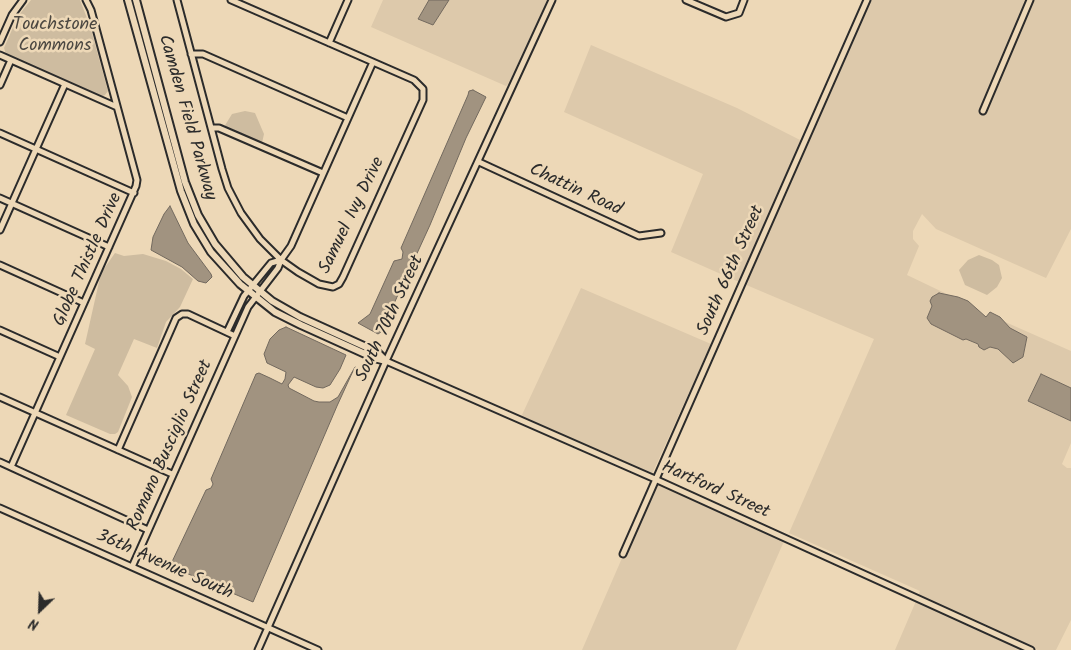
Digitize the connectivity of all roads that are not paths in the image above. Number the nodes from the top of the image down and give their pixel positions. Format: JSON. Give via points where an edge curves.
{"nodes":[{"id":1,"x":22,"y":0,"type":"edge"},
{"id":2,"x":86,"y":0,"type":"edge"},
{"id":3,"x":128,"y":0,"type":"edge"},
{"id":4,"x":136,"y":0,"type":"edge"},
{"id":5,"x":176,"y":0,"type":"edge"},
{"id":6,"x":231,"y":0,"type":"edge"},
{"id":7,"x":348,"y":0,"type":"edge"},
{"id":8,"x":552,"y":0,"type":"edge"},
{"id":9,"x":686,"y":0,"type":"edge"},
{"id":10,"x":744,"y":0,"type":"edge"},
{"id":11,"x":867,"y":0,"type":"edge"},
{"id":12,"x":1030,"y":0,"type":"edge"},
{"id":13,"x":0,"y":42,"type":"edge"},
{"id":14,"x":329,"y":43,"type":"junction"},
{"id":15,"x":191,"y":54,"type":"junction"},
{"id":16,"x":0,"y":55,"type":"edge"},
{"id":17,"x":11,"y":60,"type":"junction"},
{"id":18,"x":373,"y":62,"type":"junction"},
{"id":19,"x":65,"y":84,"type":"junction"},
{"id":20,"x":0,"y":85,"type":"edge"},
{"id":21,"x":117,"y":107,"type":"junction"},
{"id":22,"x":982,"y":111,"type":"dead end"},
{"id":23,"x":348,"y":118,"type":"junction"},
{"id":24,"x":211,"y":128,"type":"junction"},
{"id":25,"x":0,"y":133,"type":"edge"},
{"id":26,"x":36,"y":149,"type":"junction"},
{"id":27,"x":479,"y":162,"type":"junction"},
{"id":28,"x":323,"y":173,"type":"junction"},
{"id":29,"x":134,"y":193,"type":"junction"},
{"id":30,"x":0,"y":198,"type":"edge"},
{"id":31,"x":12,"y":204,"type":"junction"},
{"id":32,"x":0,"y":230,"type":"edge"},
{"id":33,"x":661,"y":233,"type":"dead end"},
{"id":34,"x":110,"y":247,"type":"junction"},
{"id":35,"x":281,"y":260,"type":"junction"},
{"id":36,"x":0,"y":265,"type":"edge"},
{"id":37,"x":250,"y":289,"type":"junction"},
{"id":38,"x":257,"y":294,"type":"junction"},
{"id":39,"x":84,"y":303,"type":"junction"},
{"id":40,"x":0,"y":330,"type":"edge"},
{"id":41,"x":227,"y":332,"type":"junction"},
{"id":42,"x":234,"y":336,"type":"junction"},
{"id":43,"x":60,"y":357,"type":"junction"},
{"id":44,"x":386,"y":361,"type":"junction"},
{"id":45,"x":0,"y":397,"type":"edge"},
{"id":46,"x":35,"y":412,"type":"junction"},
{"id":47,"x":118,"y":450,"type":"junction"},
{"id":48,"x":0,"y":462,"type":"edge"},
{"id":49,"x":11,"y":467,"type":"junction"},
{"id":50,"x":172,"y":474,"type":"junction"},
{"id":51,"x":655,"y":479,"type":"junction"},
{"id":52,"x":0,"y":508,"type":"edge"},
{"id":53,"x":148,"y":530,"type":"junction"},
{"id":54,"x":623,"y":554,"type":"dead end"},
{"id":55,"x":132,"y":567,"type":"junction"},
{"id":56,"x":268,"y":628,"type":"junction"},
{"id":57,"x":258,"y":650,"type":"edge"},
{"id":58,"x":318,"y":650,"type":"edge"},
{"id":59,"x":1031,"y":650,"type":"edge"}],
"edges":[{"from":1,"to":13,"type":"street"},
{"from":2,"to":21,"type":"street","name":"Globe Thistle Drive"},
{"from":3,"to":37,"type":"street","name":"Camden Field Parkway","via":[[187,208],[211,252],[228,272]]},
{"from":4,"to":37,"type":"street","name":"Camden Field Parkway","via":[[192,202],[215,244]]},
{"from":5,"to":15,"type":"street","name":"Samuel Ivy Drive"},
{"from":6,"to":14,"type":"street","name":"Samuel Ivy Drive"},
{"from":7,"to":14,"type":"street"},
{"from":8,"to":27,"type":"street","name":"South 70th Street"},
{"from":9,"to":10,"type":"street","via":[[726,17],[739,13]]},
{"from":11,"to":51,"type":"street","name":"South 66th Street"},
{"from":12,"to":22,"type":"street"},
{"from":14,"to":18,"type":"street","name":"Samuel Ivy Drive"},
{"from":15,"to":23,"type":"street","via":[[203,54]]},
{"from":15,"to":24,"type":"street","name":"Samuel Ivy Drive"},
{"from":16,"to":17,"type":"street"},
{"from":17,"to":19,"type":"street"},
{"from":17,"to":20,"type":"street"},
{"from":18,"to":23,"type":"street","name":"Romano Busciglio Street"},
{"from":18,"to":35,"type":"street","name":"Samuel Ivy Drive","via":[[414,80],[424,94],[343,277],[334,287],[327,286]]},
{"from":19,"to":21,"type":"street"},
{"from":19,"to":26,"type":"street"},
{"from":21,"to":29,"type":"street","name":"Globe Thistle Drive","via":[[136,180]]},
{"from":23,"to":28,"type":"street","name":"Romano Busciglio Street"},
{"from":24,"to":28,"type":"street","via":[[219,128]]},
{"from":24,"to":35,"type":"street","name":"Samuel Ivy Drive","via":[[225,179],[241,213]]},
{"from":25,"to":26,"type":"street"},
{"from":26,"to":29,"type":"street"},
{"from":26,"to":31,"type":"street"},
{"from":27,"to":33,"type":"street","name":"Chattin Road","via":[[639,236]]},
{"from":27,"to":44,"type":"street","name":"South 70th Street"},
{"from":28,"to":35,"type":"street","name":"Romano Busciglio Street"},
{"from":29,"to":34,"type":"street","name":"Globe Thistle Drive"},
{"from":30,"to":31,"type":"street"},
{"from":31,"to":32,"type":"street"},
{"from":31,"to":34,"type":"street"},
{"from":34,"to":39,"type":"street","name":"Globe Thistle Drive"},
{"from":35,"to":37,"type":"street","name":"Romano Busciglio Street","via":[[271,263]]},
{"from":35,"to":38,"type":"street","name":"Romano Busciglio Street"},
{"from":36,"to":39,"type":"street"},
{"from":37,"to":38,"type":"street","name":"Camden Field Parkway"},
{"from":37,"to":41,"type":"street","name":"Romano Busciglio Street","via":[[240,301]]},
{"from":38,"to":42,"type":"street","name":"Romano Busciglio Street"},
{"from":38,"to":44,"type":"street","name":"Camden Field Parkway","via":[[292,321]]},
{"from":39,"to":43,"type":"street","name":"Globe Thistle Drive"},
{"from":40,"to":43,"type":"street"},
{"from":41,"to":42,"type":"street"},
{"from":41,"to":47,"type":"street","via":[[188,314],[176,318]]},
{"from":42,"to":50,"type":"street","name":"Romano Busciglio Street"},
{"from":43,"to":46,"type":"street","name":"Globe Thistle Drive"},
{"from":44,"to":51,"type":"street","name":"Hartford Street"},
{"from":44,"to":56,"type":"street","name":"South 70th Street"},
{"from":45,"to":46,"type":"street"},
{"from":46,"to":47,"type":"street"},
{"from":46,"to":49,"type":"street","name":"Globe Thistle Drive"},
{"from":47,"to":50,"type":"street"},
{"from":48,"to":49,"type":"street"},
{"from":49,"to":53,"type":"street"},
{"from":50,"to":53,"type":"street","name":"Romano Busciglio Street"},
{"from":51,"to":54,"type":"street","name":"South 66th Street"},
{"from":51,"to":59,"type":"street","name":"Hartford Street"},
{"from":52,"to":55,"type":"street","name":"36th Avenue South"},
{"from":53,"to":55,"type":"street","name":"Romano Busciglio Street"},
{"from":55,"to":56,"type":"street","name":"36th Avenue South"},
{"from":56,"to":57,"type":"street","name":"South 70th Street"},
{"from":56,"to":58,"type":"street","name":"36th Avenue South"}]}
